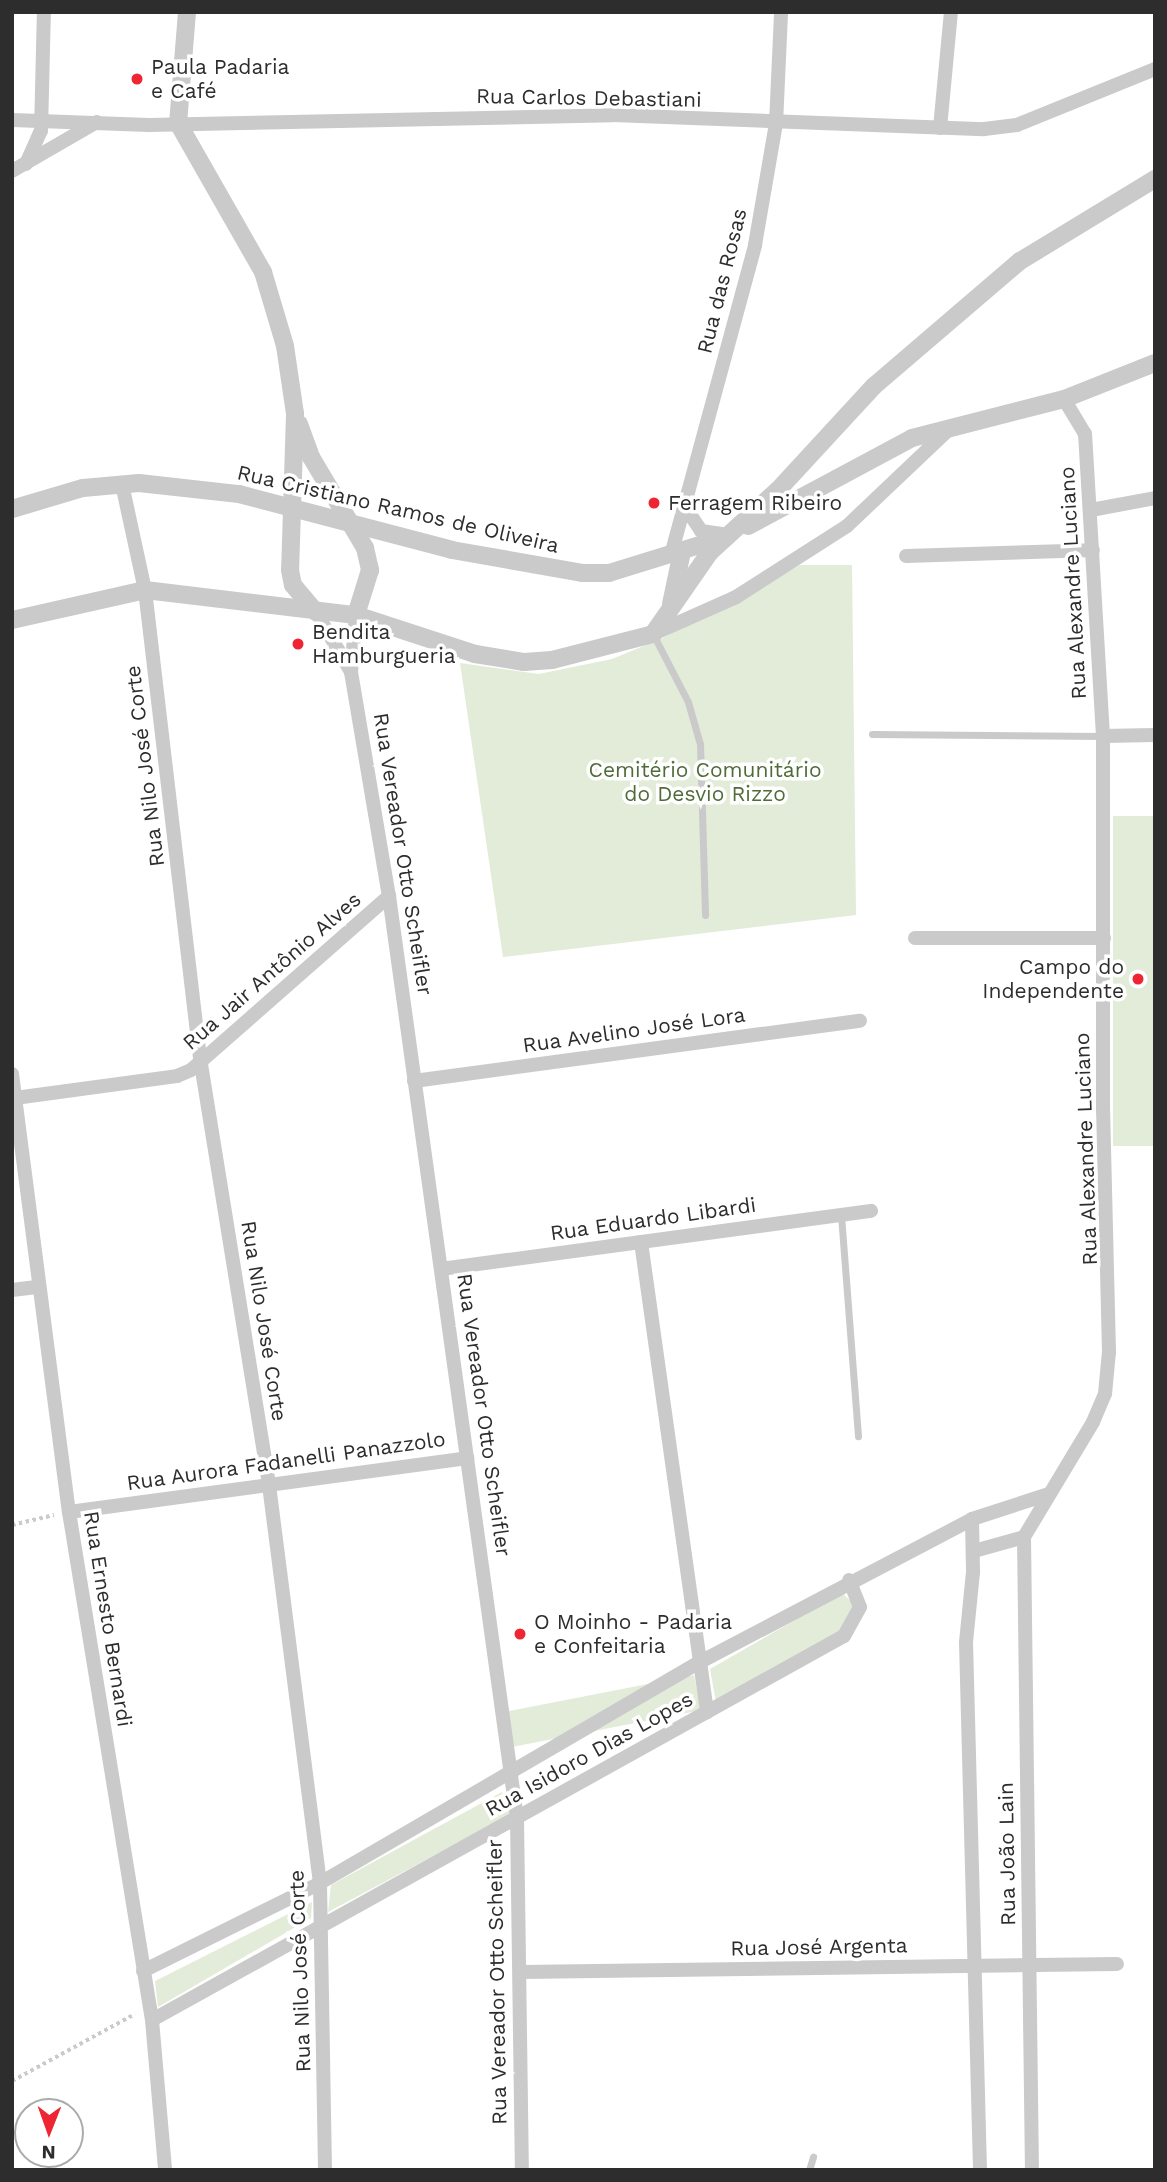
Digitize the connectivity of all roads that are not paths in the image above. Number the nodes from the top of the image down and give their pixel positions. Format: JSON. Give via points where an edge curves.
{"nodes":[{"id":1,"x":44,"y":12,"type":"edge"},
{"id":2,"x":187,"y":12,"type":"edge"},
{"id":3,"x":781,"y":12,"type":"edge"},
{"id":4,"x":951,"y":12,"type":"edge"},
{"id":5,"x":1155,"y":69,"type":"edge"},
{"id":6,"x":12,"y":120,"type":"edge"},
{"id":7,"x":41,"y":120,"type":"junction"},
{"id":8,"x":99,"y":122,"type":"junction"},
{"id":9,"x":178,"y":123,"type":"junction"},
{"id":10,"x":776,"y":124,"type":"junction"},
{"id":11,"x":940,"y":128,"type":"junction"},
{"id":12,"x":26,"y":164,"type":"junction"},
{"id":13,"x":12,"y":171,"type":"edge"},
{"id":14,"x":1155,"y":179,"type":"edge"},
{"id":15,"x":1155,"y":363,"type":"edge"},
{"id":16,"x":1064,"y":399,"type":"junction"},
{"id":17,"x":295,"y":414,"type":"junction"},
{"id":18,"x":949,"y":429,"type":"junction"},
{"id":19,"x":122,"y":484,"type":"junction"},
{"id":20,"x":1155,"y":498,"type":"edge"},
{"id":21,"x":683,"y":504,"type":"junction"},
{"id":22,"x":12,"y":509,"type":"edge"},
{"id":23,"x":295,"y":510,"type":"junction"},
{"id":24,"x":1091,"y":510,"type":"junction"},
{"id":25,"x":346,"y":520,"type":"junction"},
{"id":26,"x":729,"y":536,"type":"junction"},
{"id":27,"x":1093,"y":550,"type":"junction"},
{"id":28,"x":677,"y":554,"type":"junction"},
{"id":29,"x":906,"y":556,"type":"dead end"},
{"id":30,"x":145,"y":590,"type":"junction"},
{"id":31,"x":316,"y":612,"type":"junction"},
{"id":32,"x":356,"y":615,"type":"junction"},
{"id":33,"x":12,"y":620,"type":"edge"},
{"id":34,"x":666,"y":621,"type":"junction"},
{"id":35,"x":653,"y":634,"type":"junction"},
{"id":36,"x":351,"y":672,"type":"junction"},
{"id":37,"x":872,"y":734,"type":"dead end"},
{"id":38,"x":1155,"y":735,"type":"edge"},
{"id":39,"x":1103,"y":736,"type":"junction"},
{"id":40,"x":389,"y":896,"type":"junction"},
{"id":41,"x":705,"y":915,"type":"dead end"},
{"id":42,"x":915,"y":938,"type":"dead end"},
{"id":43,"x":1104,"y":938,"type":"junction"},
{"id":44,"x":860,"y":1021,"type":"dead end"},
{"id":45,"x":200,"y":1058,"type":"junction"},
{"id":46,"x":12,"y":1074,"type":"edge"},
{"id":47,"x":414,"y":1081,"type":"junction"},
{"id":48,"x":15,"y":1098,"type":"junction"},
{"id":49,"x":871,"y":1211,"type":"dead end"},
{"id":50,"x":841,"y":1215,"type":"junction"},
{"id":51,"x":641,"y":1242,"type":"junction"},
{"id":52,"x":441,"y":1269,"type":"junction"},
{"id":53,"x":37,"y":1287,"type":"junction"},
{"id":54,"x":12,"y":1290,"type":"edge"},
{"id":55,"x":858,"y":1436,"type":"dead end"},
{"id":56,"x":467,"y":1458,"type":"junction"},
{"id":57,"x":269,"y":1485,"type":"junction"},
{"id":58,"x":1049,"y":1494,"type":"junction"},
{"id":59,"x":69,"y":1511,"type":"junction"},
{"id":60,"x":972,"y":1519,"type":"junction"},
{"id":61,"x":1024,"y":1537,"type":"junction"},
{"id":62,"x":974,"y":1551,"type":"junction"},
{"id":63,"x":849,"y":1580,"type":"junction"},
{"id":64,"x":702,"y":1661,"type":"junction"},
{"id":65,"x":707,"y":1712,"type":"junction"},
{"id":66,"x":511,"y":1773,"type":"junction"},
{"id":67,"x":517,"y":1819,"type":"junction"},
{"id":68,"x":320,"y":1883,"type":"junction"},
{"id":69,"x":323,"y":1927,"type":"junction"},
{"id":70,"x":1029,"y":1964,"type":"junction"},
{"id":71,"x":1117,"y":1964,"type":"dead end"},
{"id":72,"x":977,"y":1966,"type":"junction"},
{"id":73,"x":144,"y":1970,"type":"junction"},
{"id":74,"x":521,"y":1972,"type":"junction"},
{"id":75,"x":150,"y":2013,"type":"junction"},
{"id":76,"x":813,"y":2157,"type":"dead end"},
{"id":77,"x":165,"y":2170,"type":"edge"},
{"id":78,"x":325,"y":2170,"type":"edge"},
{"id":79,"x":522,"y":2170,"type":"edge"},
{"id":80,"x":809,"y":2170,"type":"edge"},
{"id":81,"x":980,"y":2170,"type":"edge"},
{"id":82,"x":1032,"y":2170,"type":"edge"}],
"edges":[{"from":1,"to":7,"type":"street"},
{"from":2,"to":9,"type":"street"},
{"from":3,"to":10,"type":"street","name":"Rua das Rosas"},
{"from":4,"to":11,"type":"street"},
{"from":5,"to":11,"type":"street","name":"Rua Carlos Debastiani","via":[[1017,125]]},
{"from":6,"to":7,"type":"street","name":"Rua Carlos Debastiani"},
{"from":7,"to":8,"type":"street","name":"Rua Carlos Debastiani"},
{"from":7,"to":12,"type":"street","via":[[39,143]]},
{"from":8,"to":9,"type":"street","name":"Rua Carlos Debastiani"},
{"from":8,"to":12,"type":"street"},
{"from":9,"to":10,"type":"street","name":"Rua Carlos Debastiani","via":[[613,115]]},
{"from":9,"to":17,"type":"street","via":[[262,272],[285,346]]},
{"from":10,"to":11,"type":"street","name":"Rua Carlos Debastiani"},
{"from":10,"to":21,"type":"street","name":"Rua das Rosas","via":[[755,245]]},
{"from":12,"to":13,"type":"street"},
{"from":14,"to":26,"type":"street","via":[[1020,261],[980,294],[874,386]]},
{"from":15,"to":16,"type":"street","name":"Rua Cristiano Ramos de Oliveira"},
{"from":16,"to":18,"type":"street","name":"Rua Cristiano Ramos de Oliveira"},
{"from":16,"to":24,"type":"street","name":"Rua Alexandre Luciano","via":[[1085,434]]},
{"from":17,"to":23,"type":"street","name":"Rua Vereador Otto Scheifler"},
{"from":17,"to":25,"type":"street","name":"Rua Vereador Otto Scheifler","via":[[311,457]]},
{"from":18,"to":26,"type":"street","name":"Rua Cristiano Ramos de Oliveira","via":[[885,450]]},
{"from":18,"to":35,"type":"street","via":[[847,526],[736,597]]},
{"from":19,"to":22,"type":"street","name":"Rua Cristiano Ramos de Oliveira"},
{"from":19,"to":23,"type":"street","name":"Rua Cristiano Ramos de Oliveira","via":[[239,494]]},
{"from":19,"to":30,"type":"street","name":"Rua Nilo José Corte"},
{"from":20,"to":24,"type":"street"},
{"from":21,"to":26,"type":"street","via":[[701,531]]},
{"from":21,"to":28,"type":"street","name":"Rua das Rosas"},
{"from":23,"to":25,"type":"street","name":"Rua Cristiano Ramos de Oliveira"},
{"from":23,"to":31,"type":"street","name":"Rua Vereador Otto Scheifler","via":[[293,585]]},
{"from":24,"to":27,"type":"street","name":"Rua Alexandre Luciano"},
{"from":25,"to":28,"type":"street","name":"Rua Cristiano Ramos de Oliveira","via":[[538,568],[609,573]]},
{"from":25,"to":32,"type":"street","name":"Rua Vereador Otto Scheifler","via":[[365,548],[370,570]]},
{"from":26,"to":28,"type":"street","name":"Rua Cristiano Ramos de Oliveira"},
{"from":26,"to":34,"type":"street","via":[[710,552]]},
{"from":27,"to":29,"type":"street"},
{"from":27,"to":39,"type":"street","name":"Rua Alexandre Luciano"},
{"from":28,"to":34,"type":"street"},
{"from":30,"to":31,"type":"street"},
{"from":30,"to":33,"type":"street"},
{"from":30,"to":45,"type":"street","name":"Rua Nilo José Corte"},
{"from":31,"to":32,"type":"street"},
{"from":31,"to":36,"type":"street","name":"Rua Vereador Otto Scheifler"},
{"from":32,"to":35,"type":"street","via":[[475,654],[524,662],[552,660]]},
{"from":32,"to":36,"type":"street","name":"Rua Vereador Otto Scheifler"},
{"from":34,"to":35,"type":"street"},
{"from":35,"to":41,"type":"lane","via":[[688,702],[700,744]]},
{"from":36,"to":40,"type":"street","name":"Rua Vereador Otto Scheifler"},
{"from":37,"to":39,"type":"lane"},
{"from":38,"to":39,"type":"street"},
{"from":39,"to":43,"type":"street","name":"Rua Alexandre Luciano"},
{"from":40,"to":45,"type":"street","name":"Rua Jair Antônio Alves"},
{"from":40,"to":47,"type":"street","name":"Rua Vereador Otto Scheifler"},
{"from":42,"to":43,"type":"street"},
{"from":43,"to":58,"type":"street","name":"Rua Alexandre Luciano","via":[[1103,1111],[1111,1277],[1105,1394]]},
{"from":44,"to":47,"type":"street","name":"Rua Avelino José Lora"},
{"from":45,"to":48,"type":"street","name":"Rua Jair Antônio Alves","via":[[177,1076]]},
{"from":45,"to":57,"type":"street","name":"Rua Nilo José Corte"},
{"from":46,"to":48,"type":"street","name":"Rua Ernesto Bernardi"},
{"from":47,"to":52,"type":"street","name":"Rua Vereador Otto Scheifler"},
{"from":48,"to":53,"type":"street","name":"Rua Ernesto Bernardi"},
{"from":49,"to":50,"type":"street","name":"Rua Eduardo Libardi"},
{"from":50,"to":51,"type":"street","name":"Rua Eduardo Libardi"},
{"from":50,"to":55,"type":"lane"},
{"from":51,"to":52,"type":"street","name":"Rua Eduardo Libardi"},
{"from":51,"to":64,"type":"street"},
{"from":52,"to":56,"type":"street","name":"Rua Vereador Otto Scheifler"},
{"from":53,"to":54,"type":"street"},
{"from":53,"to":59,"type":"street","name":"Rua Ernesto Bernardi"},
{"from":56,"to":57,"type":"street","name":"Rua Aurora Fadanelli Panazzolo"},
{"from":56,"to":66,"type":"street","name":"Rua Vereador Otto Scheifler"},
{"from":57,"to":59,"type":"street","name":"Rua Aurora Fadanelli Panazzolo"},
{"from":57,"to":68,"type":"street","name":"Rua Nilo José Corte"},
{"from":58,"to":60,"type":"street","name":"Rua Isidoro Dias Lopes"},
{"from":58,"to":61,"type":"street","name":"Rua Alexandre Luciano"},
{"from":59,"to":73,"type":"street","name":"Rua Ernesto Bernardi"},
{"from":60,"to":62,"type":"street"},
{"from":60,"to":63,"type":"street","name":"Rua Isidoro Dias Lopes"},
{"from":61,"to":62,"type":"street"},
{"from":61,"to":70,"type":"street","name":"Rua João Lain"},
{"from":62,"to":72,"type":"street","name":"Rua João Lain","via":[[966,1642]]},
{"from":63,"to":64,"type":"street","name":"Rua Isidoro Dias Lopes"},
{"from":63,"to":65,"type":"street","name":"Rua Isidoro Dias Lopes","via":[[860,1607],[844,1636]]},
{"from":64,"to":65,"type":"street"},
{"from":64,"to":66,"type":"street","name":"Rua Isidoro Dias Lopes"},
{"from":65,"to":67,"type":"street","name":"Rua Isidoro Dias Lopes"},
{"from":66,"to":67,"type":"street","name":"Rua Vereador Otto Scheifler"},
{"from":66,"to":68,"type":"street","name":"Rua Isidoro Dias Lopes"},
{"from":67,"to":69,"type":"street","name":"Rua Isidoro Dias Lopes"},
{"from":67,"to":74,"type":"street","name":"Rua Vereador Otto Scheifler"},
{"from":68,"to":69,"type":"street","name":"Rua Nilo José Corte"},
{"from":68,"to":73,"type":"street","name":"Rua Isidoro Dias Lopes"},
{"from":69,"to":75,"type":"street","name":"Rua Isidoro Dias Lopes"},
{"from":69,"to":78,"type":"street","name":"Rua Nilo José Corte"},
{"from":70,"to":71,"type":"street","name":"Rua José Argenta"},
{"from":70,"to":72,"type":"street","name":"Rua José Argenta"},
{"from":70,"to":82,"type":"street","name":"Rua João Lain"},
{"from":72,"to":74,"type":"street","name":"Rua José Argenta"},
{"from":72,"to":81,"type":"street","name":"Rua João Lain"},
{"from":73,"to":75,"type":"street","name":"Rua Ernesto Bernardi"},
{"from":74,"to":79,"type":"street","name":"Rua Vereador Otto Scheifler"},
{"from":75,"to":77,"type":"street","name":"Rua Ernesto Bernardi"},
{"from":76,"to":80,"type":"lane"}]}
